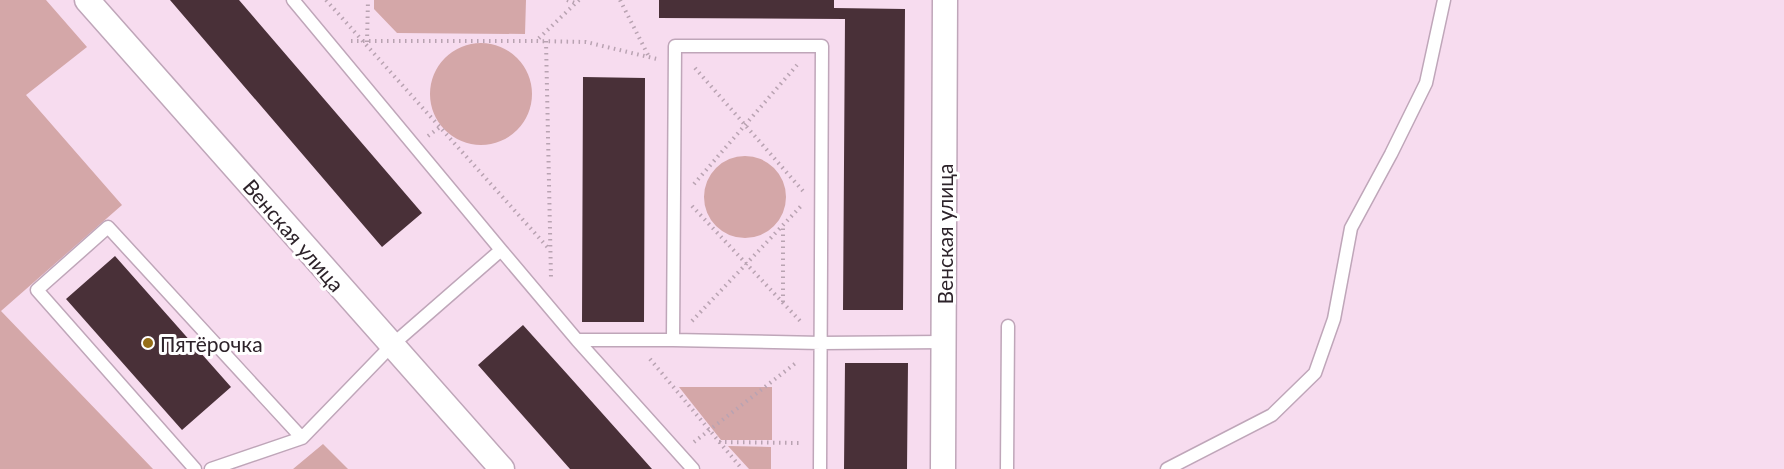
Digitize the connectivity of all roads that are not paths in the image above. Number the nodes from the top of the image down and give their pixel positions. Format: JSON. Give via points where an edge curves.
{"nodes":[{"id":1,"x":87,"y":0,"type":"edge"},
{"id":2,"x":293,"y":0,"type":"edge"},
{"id":3,"x":945,"y":0,"type":"edge"},
{"id":4,"x":1444,"y":0,"type":"edge"},
{"id":5,"x":501,"y":250,"type":"junction"},
{"id":6,"x":1008,"y":326,"type":"dead end"},
{"id":7,"x":577,"y":339,"type":"junction"},
{"id":8,"x":674,"y":340,"type":"junction"},
{"id":9,"x":944,"y":342,"type":"junction"},
{"id":10,"x":821,"y":343,"type":"junction"},
{"id":11,"x":392,"y":345,"type":"junction"},
{"id":12,"x":302,"y":438,"type":"junction"},
{"id":13,"x":195,"y":469,"type":"edge"},
{"id":14,"x":211,"y":469,"type":"edge"},
{"id":15,"x":502,"y":469,"type":"edge"},
{"id":16,"x":693,"y":469,"type":"edge"},
{"id":17,"x":820,"y":469,"type":"edge"},
{"id":18,"x":943,"y":469,"type":"edge"},
{"id":19,"x":1007,"y":469,"type":"edge"},
{"id":20,"x":1167,"y":469,"type":"edge"}],
"edges":[{"from":1,"to":11,"type":"street","name":"Венская улица"},
{"from":2,"to":5,"type":"lane"},
{"from":3,"to":9,"type":"street","name":"Венская улица"},
{"from":4,"to":20,"type":"lane","via":[[1426,83],[1351,228],[1334,319],[1315,373],[1272,416]]},
{"from":5,"to":7,"type":"lane"},
{"from":5,"to":11,"type":"lane"},
{"from":6,"to":19,"type":"lane"},
{"from":7,"to":8,"type":"lane"},
{"from":7,"to":16,"type":"lane"},
{"from":8,"to":10,"type":"lane"},
{"from":8,"to":10,"type":"lane","via":[[675,45],[822,46]]},
{"from":9,"to":10,"type":"lane"},
{"from":9,"to":18,"type":"street","name":"Венская улица"},
{"from":10,"to":17,"type":"lane"},
{"from":11,"to":12,"type":"lane"},
{"from":11,"to":15,"type":"street","name":"Венская улица"},
{"from":12,"to":13,"type":"lane","via":[[108,227],[37,290]]},
{"from":12,"to":14,"type":"lane"}]}
